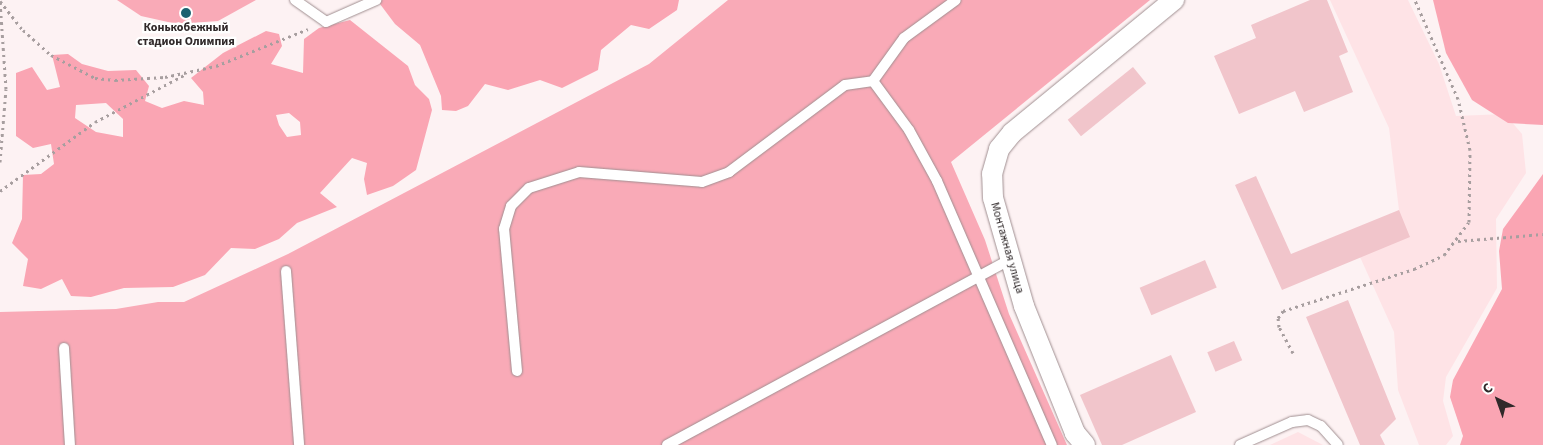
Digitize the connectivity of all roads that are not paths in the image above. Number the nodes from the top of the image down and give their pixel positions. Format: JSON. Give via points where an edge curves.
{"nodes":[{"id":1,"x":295,"y":0,"type":"edge"},
{"id":2,"x":376,"y":0,"type":"edge"},
{"id":3,"x":956,"y":0,"type":"edge"},
{"id":4,"x":1174,"y":0,"type":"edge"},
{"id":5,"x":873,"y":81,"type":"junction"},
{"id":6,"x":1009,"y":260,"type":"junction"},
{"id":7,"x":286,"y":271,"type":"dead end"},
{"id":8,"x":979,"y":275,"type":"junction"},
{"id":9,"x":64,"y":348,"type":"dead end"},
{"id":10,"x":517,"y":372,"type":"dead end"},
{"id":11,"x":70,"y":445,"type":"edge"},
{"id":12,"x":299,"y":445,"type":"edge"},
{"id":13,"x":667,"y":445,"type":"edge"},
{"id":14,"x":1052,"y":445,"type":"edge"},
{"id":15,"x":1085,"y":445,"type":"edge"},
{"id":16,"x":1240,"y":445,"type":"edge"},
{"id":17,"x":1338,"y":445,"type":"edge"}],
"edges":[{"from":1,"to":2,"type":"lane","via":[[326,22]]},
{"from":3,"to":5,"type":"lane","via":[[904,38]]},
{"from":4,"to":6,"type":"street","name":"Монтажная улица","via":[[1041,106],[999,149],[992,174],[993,198]]},
{"from":5,"to":8,"type":"lane","via":[[884,90],[923,156]]},
{"from":5,"to":10,"type":"lane","via":[[845,85],[729,172],[702,182],[578,172],[529,188],[511,206],[504,229]]},
{"from":6,"to":8,"type":"lane"},
{"from":6,"to":15,"type":"street","name":"Монтажная улица","via":[[1075,433]]},
{"from":7,"to":12,"type":"lane"},
{"from":8,"to":13,"type":"lane"},
{"from":8,"to":14,"type":"lane"},
{"from":9,"to":11,"type":"lane"},
{"from":16,"to":17,"type":"lane","via":[[1292,422],[1308,420],[1321,426]]}]}
